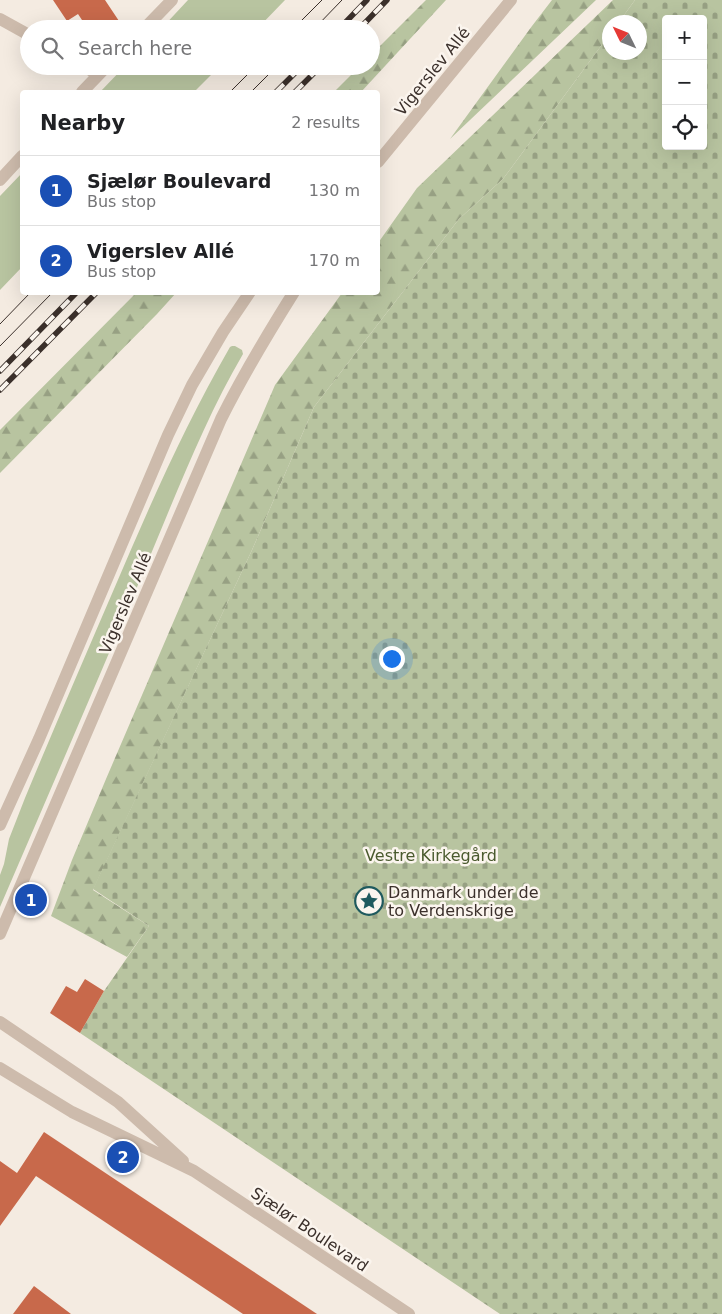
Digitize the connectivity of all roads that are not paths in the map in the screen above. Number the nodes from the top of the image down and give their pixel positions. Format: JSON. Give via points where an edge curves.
{"nodes":[{"id":1,"x":172,"y":0,"type":"edge"},
{"id":2,"x":511,"y":0,"type":"edge"},
{"id":3,"x":0,"y":18,"type":"edge"},
{"id":4,"x":153,"y":20,"type":"edge"},
{"id":5,"x":20,"y":30,"type":"edge"},
{"id":6,"x":99,"y":75,"type":"edge"},
{"id":7,"x":84,"y":90,"type":"edge"},
{"id":8,"x":20,"y":158,"type":"edge"},
{"id":9,"x":380,"y":160,"type":"edge"},
{"id":10,"x":0,"y":180,"type":"edge"},
{"id":11,"x":248,"y":295,"type":"edge"},
{"id":12,"x":292,"y":295,"type":"edge"},
{"id":13,"x":0,"y":825,"type":"edge"},
{"id":14,"x":0,"y":934,"type":"edge"},
{"id":15,"x":0,"y":1022,"type":"edge"},
{"id":16,"x":0,"y":1068,"type":"edge"},
{"id":17,"x":194,"y":1171,"type":"junction"},
{"id":18,"x":409,"y":1314,"type":"edge"}],
"edges":[{"from":1,"to":4,"type":"street"},
{"from":2,"to":9,"type":"street","name":"Vigerslev Allé"},
{"from":3,"to":5,"type":"street"},
{"from":6,"to":7,"type":"street"},
{"from":8,"to":10,"type":"street"},
{"from":11,"to":13,"type":"street","name":"Vigerslev Allé","via":[[192,385],[168,435]]},
{"from":12,"to":14,"type":"street","name":"Vigerslev Allé","via":[[261,344],[221,419]]},
{"from":15,"to":17,"type":"street","name":"Sjælør Boulevard","via":[[118,1102]]},
{"from":16,"to":17,"type":"street","name":"Sjælør Boulevard","via":[[72,1112]]},
{"from":17,"to":18,"type":"street","name":"Sjælør Boulevard"}]}
